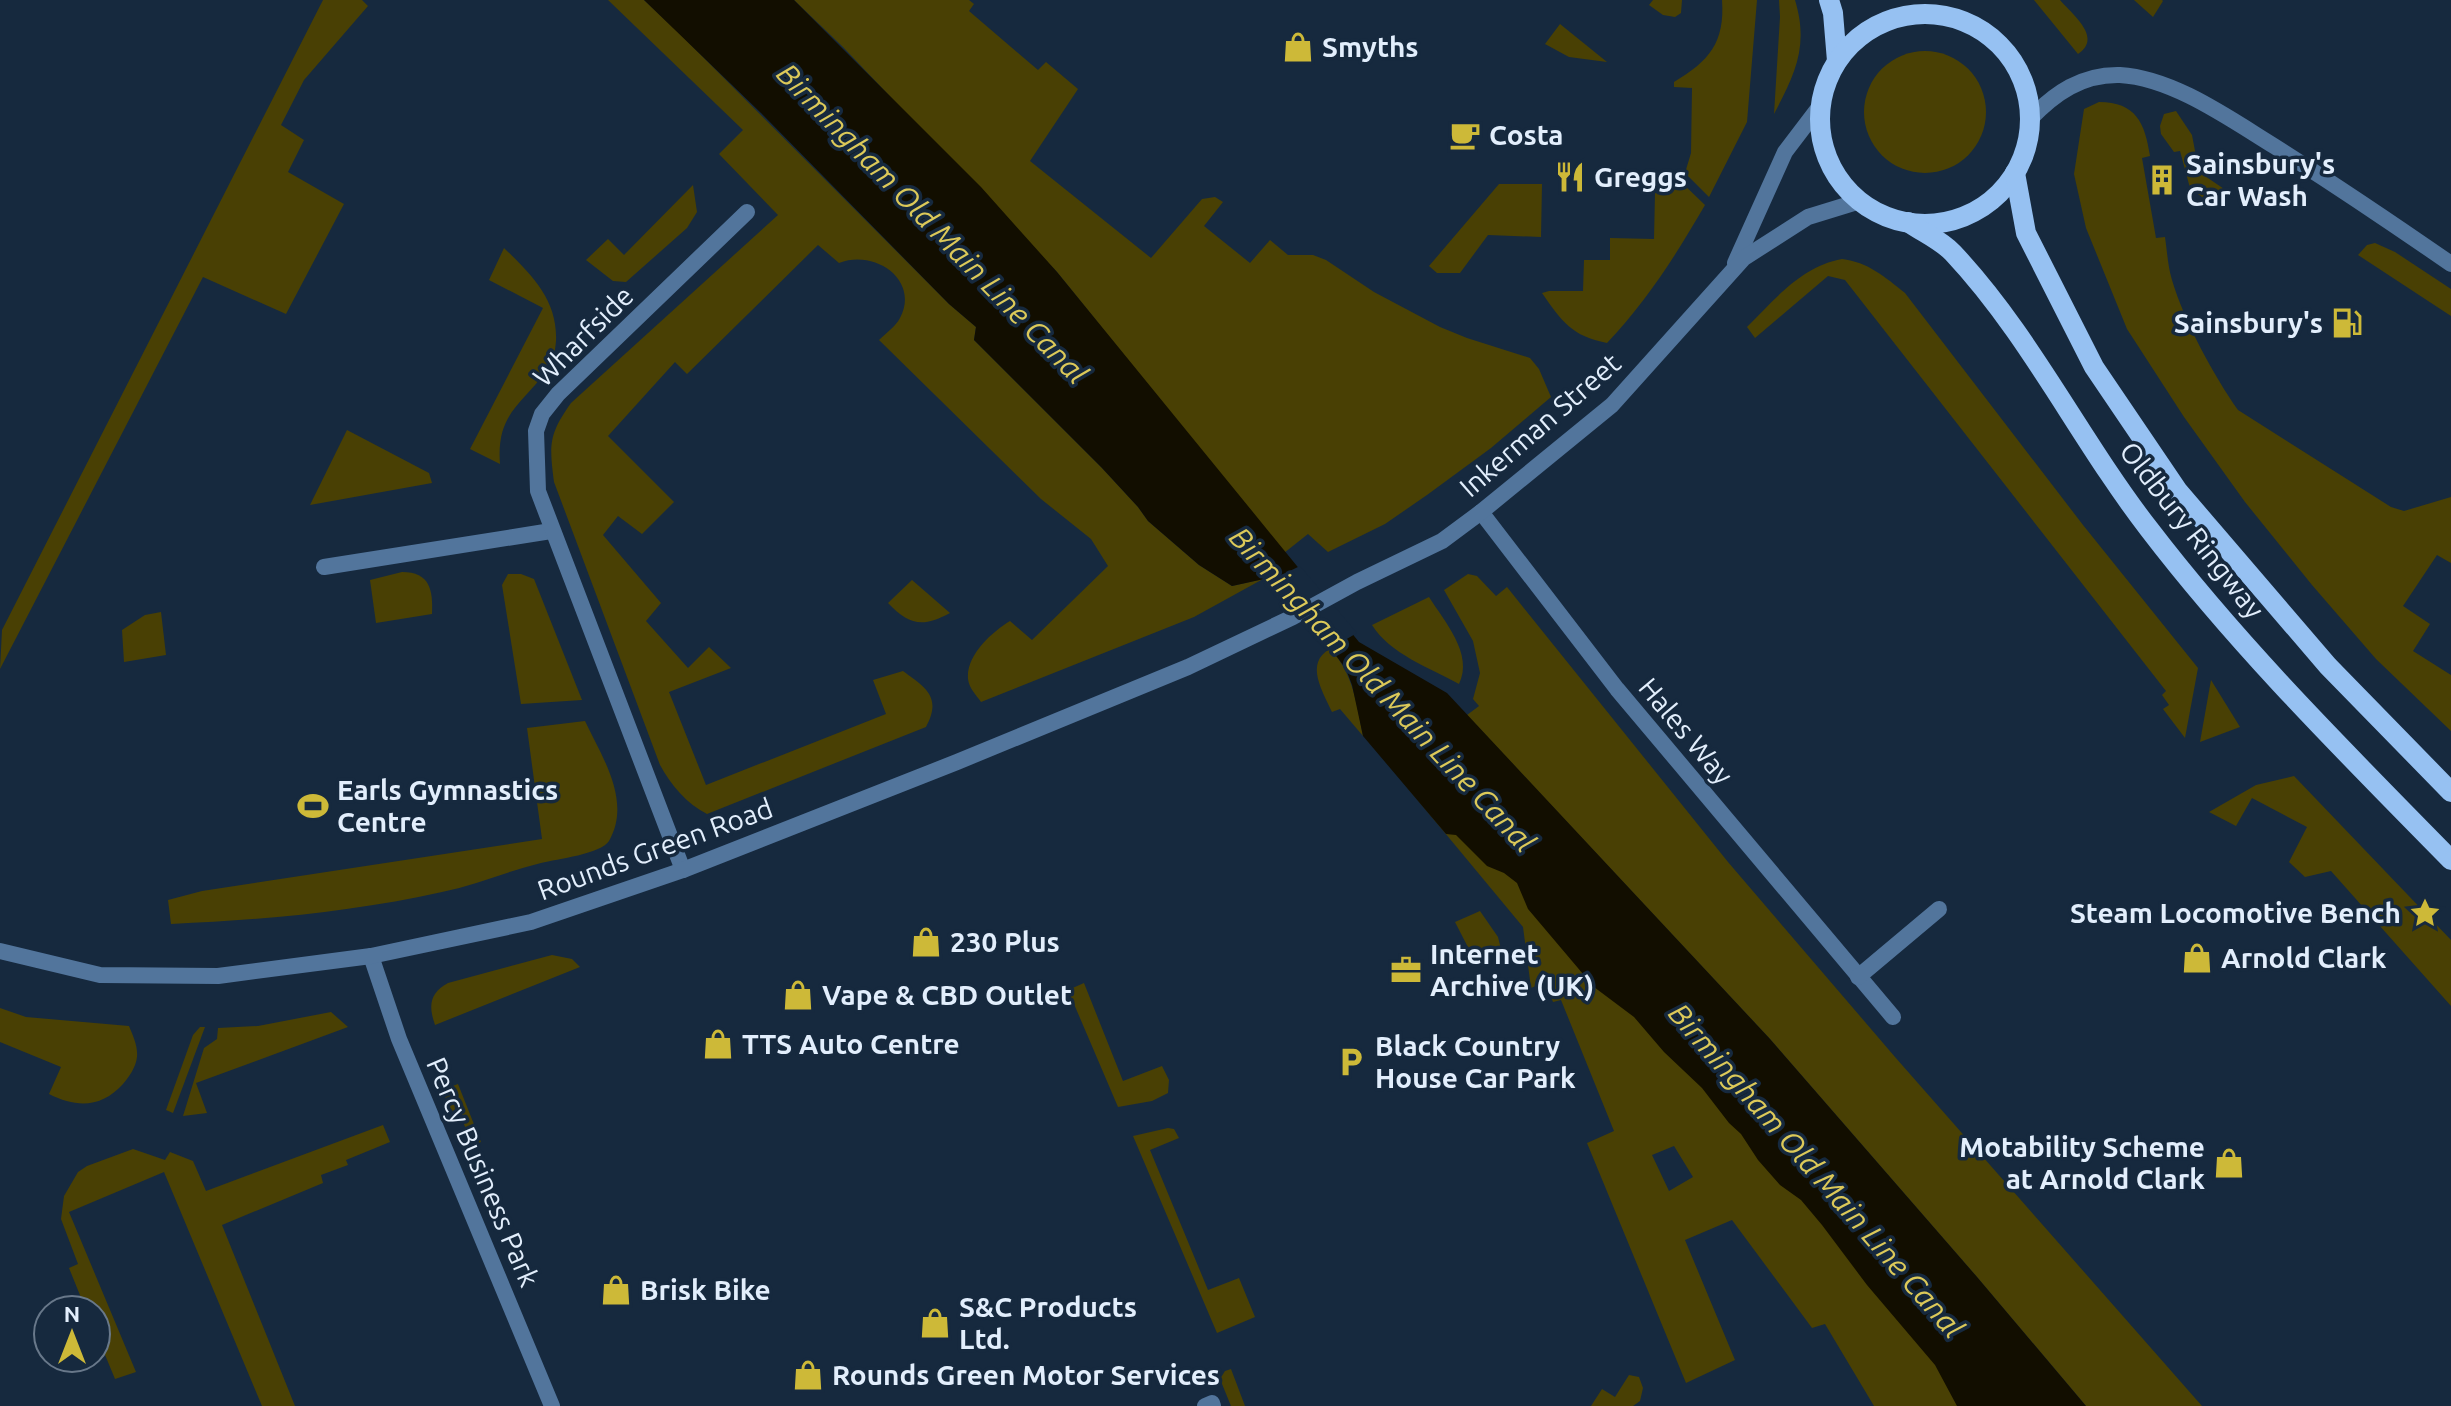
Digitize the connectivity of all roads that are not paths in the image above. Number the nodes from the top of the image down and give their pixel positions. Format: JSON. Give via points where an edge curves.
{"nodes":[{"id":1,"x":1829,"y":0,"type":"edge"},
{"id":2,"x":1940,"y":8,"type":"edge"},
{"id":3,"x":1837,"y":61,"type":"junction"},
{"id":4,"x":1820,"y":106,"type":"junction"},
{"id":5,"x":2030,"y":119,"type":"junction"},
{"id":6,"x":2015,"y":173,"type":"junction"},
{"id":7,"x":1860,"y":201,"type":"junction"},
{"id":8,"x":747,"y":212,"type":"dead end"},
{"id":9,"x":1908,"y":222,"type":"junction"},
{"id":10,"x":2451,"y":264,"type":"edge"},
{"id":11,"x":1731,"y":271,"type":"junction"},
{"id":12,"x":1481,"y":512,"type":"junction"},
{"id":13,"x":551,"y":531,"type":"junction"},
{"id":14,"x":324,"y":567,"type":"dead end"},
{"id":15,"x":1293,"y":617,"type":"joint"},
{"id":16,"x":2451,"y":792,"type":"edge"},
{"id":17,"x":2451,"y":860,"type":"edge"},
{"id":18,"x":683,"y":870,"type":"junction"},
{"id":19,"x":1939,"y":909,"type":"dead end"},
{"id":20,"x":0,"y":951,"type":"edge"},
{"id":21,"x":371,"y":956,"type":"junction"},
{"id":22,"x":1858,"y":977,"type":"junction"},
{"id":23,"x":1893,"y":1017,"type":"dead end"},
{"id":24,"x":552,"y":1406,"type":"edge"},
{"id":25,"x":1205,"y":1406,"type":"edge"},
{"id":26,"x":1213,"y":1406,"type":"edge"}],
"edges":[{"from":1,"to":3,"type":"main road","name":"Oldbury Ringway"},
{"from":2,"to":3,"type":"main road","name":"Oldbury Ringway","via":[[1892,19],[1853,42]]},
{"from":2,"to":5,"type":"main road","name":"Oldbury Ringway","via":[[2001,46],[2018,69]]},
{"from":3,"to":4,"type":"main road","name":"Oldbury Ringway"},
{"from":4,"to":7,"type":"main road","name":"Oldbury Ringway","via":[[1829,161]]},
{"from":4,"to":11,"type":"street","name":"Inkerman Street","via":[[1785,152]]},
{"from":5,"to":6,"type":"main road","name":"Oldbury Ringway","via":[[2027,147]]},
{"from":5,"to":10,"type":"street","via":[[2075,83],[2120,75],[2153,82],[2224,115]]},
{"from":6,"to":9,"type":"main road","name":"Oldbury Ringway","via":[[2005,188],[1973,212],[1950,221]]},
{"from":6,"to":16,"type":"main road","name":"Oldbury Ringway","via":[[2026,233],[2094,367],[2178,491],[2328,666]]},
{"from":7,"to":9,"type":"main road","name":"Oldbury Ringway"},
{"from":7,"to":11,"type":"street","name":"Inkerman Street","via":[[1808,217]]},
{"from":8,"to":13,"type":"street","name":"Wharfside","via":[[542,414],[536,431],[536,474]]},
{"from":9,"to":17,"type":"main road","name":"Oldbury Ringway","via":[[1951,251],[2016,332],[2147,527],[2198,590]]},
{"from":11,"to":12,"type":"street","name":"Inkerman Street","via":[[1612,405]]},
{"from":12,"to":15,"type":"street","name":"Inkerman Street","via":[[1442,541]]},
{"from":12,"to":22,"type":"street","name":"Hales Way","via":[[1617,689]]},
{"from":13,"to":14,"type":"street"},
{"from":13,"to":18,"type":"street","name":"Wharfside"},
{"from":15,"to":18,"type":"street","name":"Rounds Green Road","via":[[1188,667]]},
{"from":18,"to":21,"type":"street","name":"Rounds Green Road","via":[[531,922]]},
{"from":19,"to":22,"type":"street"},
{"from":20,"to":21,"type":"street","name":"Rounds Green Road","via":[[100,975],[218,976]]},
{"from":21,"to":24,"type":"street","name":"Percy Business Park","via":[[399,1039]]},
{"from":22,"to":23,"type":"street","name":"Hales Way"},
{"from":25,"to":26,"type":"street"}]}
